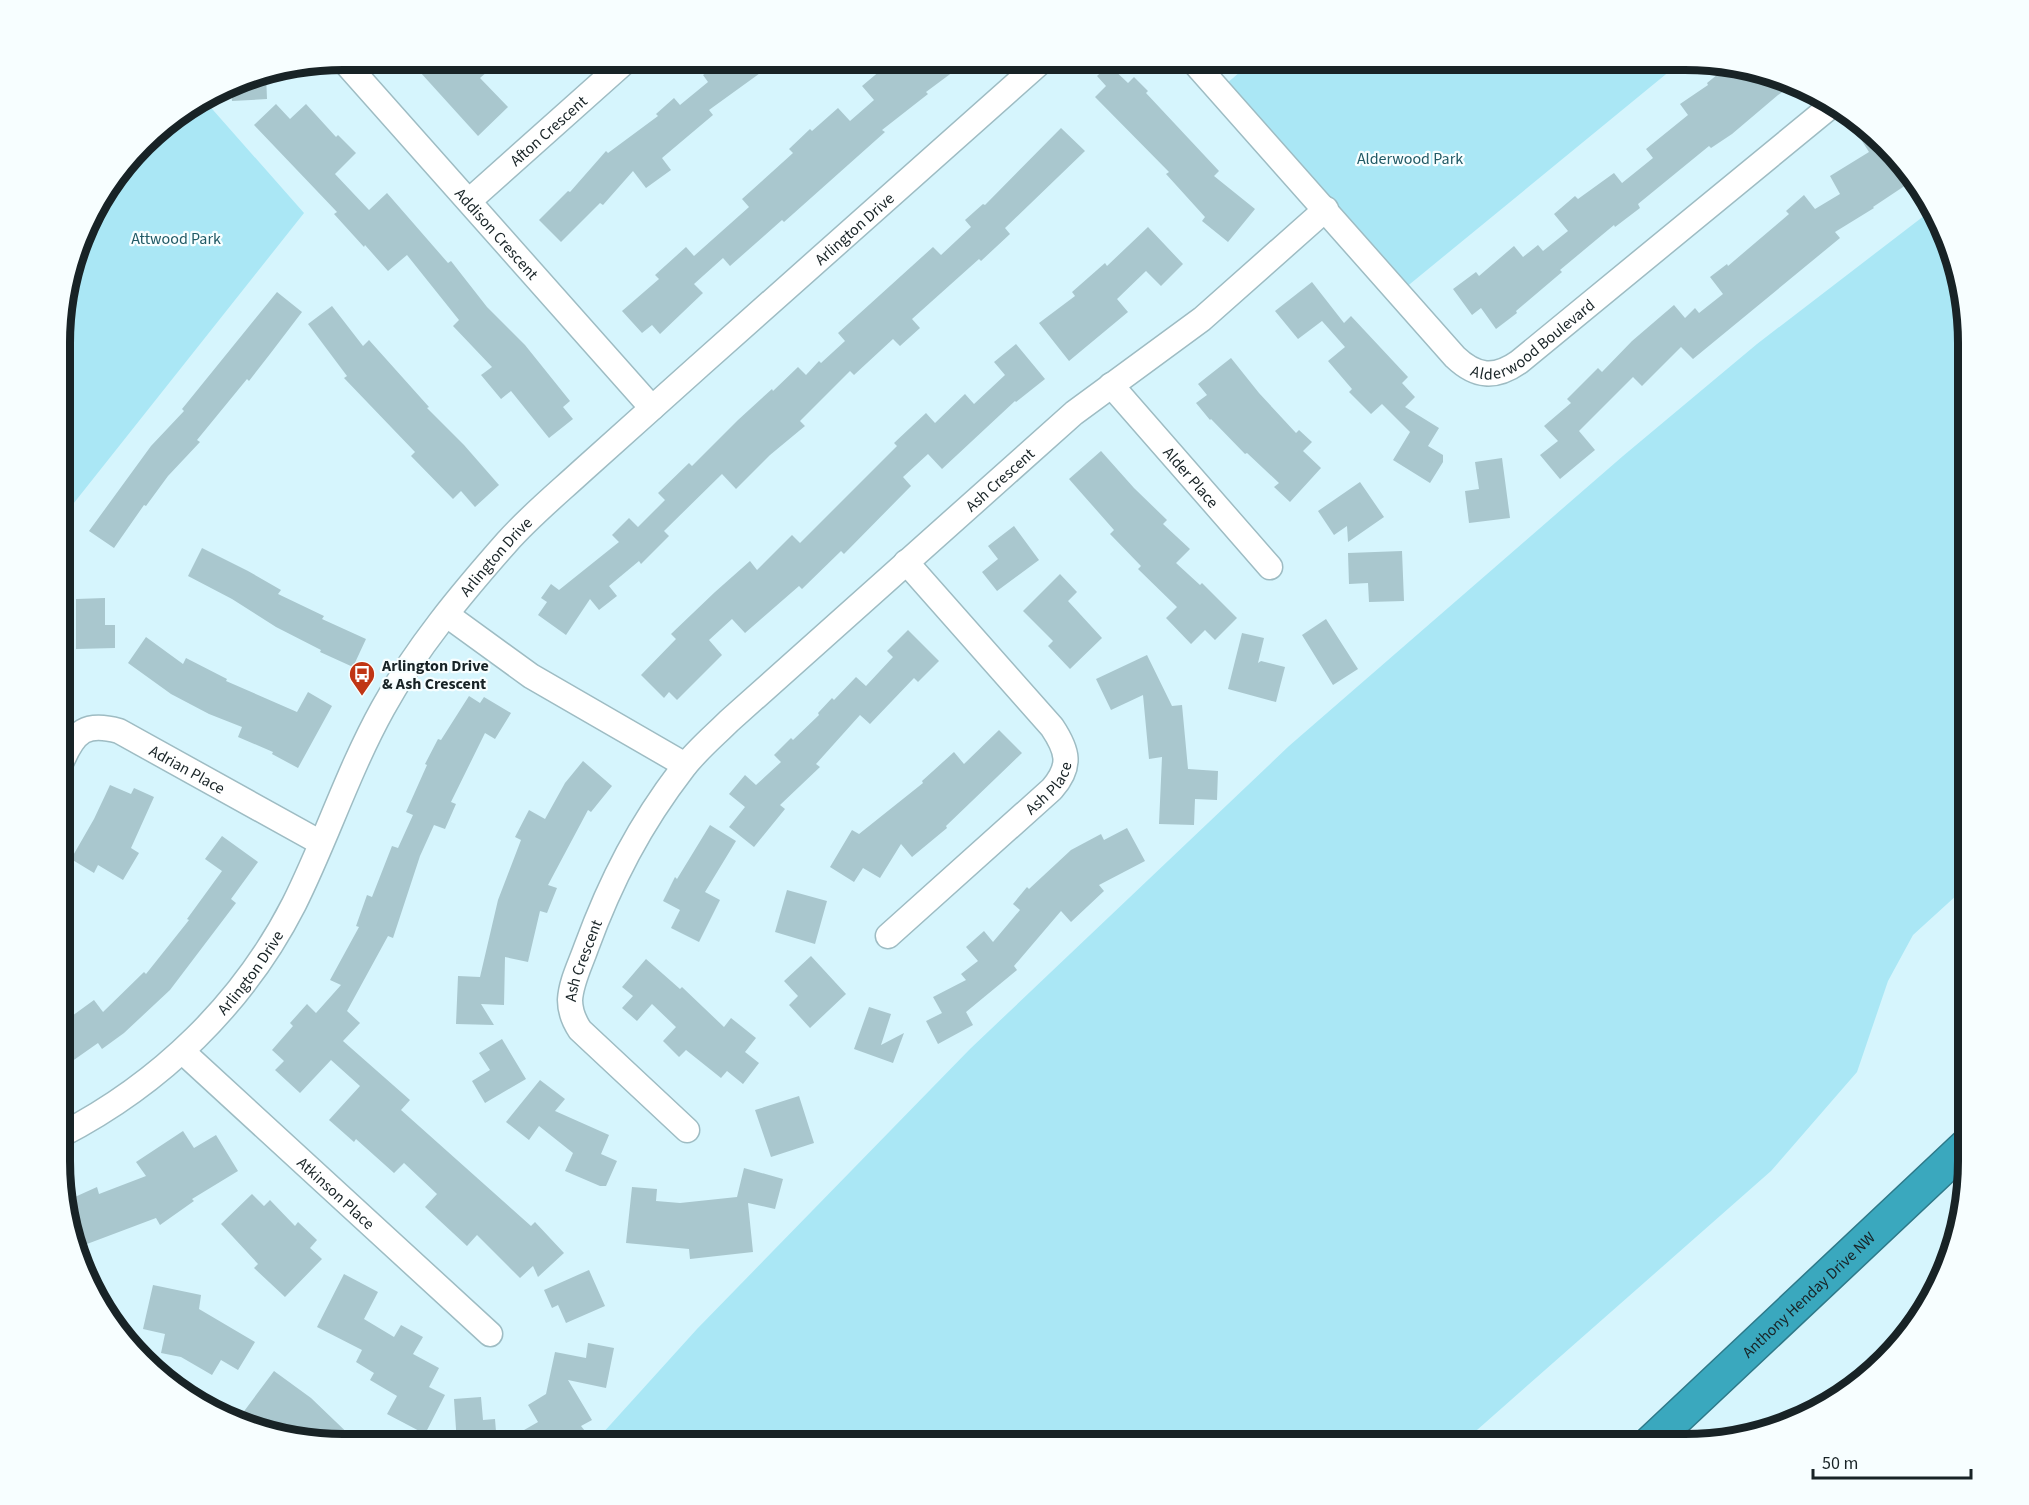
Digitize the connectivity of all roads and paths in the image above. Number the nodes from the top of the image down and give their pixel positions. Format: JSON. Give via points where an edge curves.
{"nodes":[{"id":1,"x":352,"y":70,"type":"edge"},
{"id":2,"x":616,"y":70,"type":"edge"},
{"id":3,"x":1032,"y":70,"type":"edge"},
{"id":4,"x":1201,"y":70,"type":"edge"},
{"id":5,"x":1826,"y":110,"type":"edge"},
{"id":6,"x":469,"y":201,"type":"junction"},
{"id":7,"x":1326,"y":210,"type":"junction"},
{"id":8,"x":1111,"y":385,"type":"junction"},
{"id":9,"x":652,"y":408,"type":"junction"},
{"id":10,"x":906,"y":562,"type":"junction"},
{"id":11,"x":1270,"y":567,"type":"dead end"},
{"id":12,"x":447,"y":615,"type":"junction"},
{"id":13,"x":70,"y":742,"type":"edge"},
{"id":14,"x":685,"y":765,"type":"junction"},
{"id":15,"x":321,"y":843,"type":"junction"},
{"id":16,"x":888,"y":936,"type":"dead end"},
{"id":17,"x":183,"y":1052,"type":"junction"},
{"id":18,"x":687,"y":1130,"type":"dead end"},
{"id":19,"x":70,"y":1131,"type":"edge"},
{"id":20,"x":1959,"y":1152,"type":"edge"},
{"id":21,"x":490,"y":1334,"type":"dead end"},
{"id":22,"x":1660,"y":1434,"type":"edge"}],
"edges":[{"from":1,"to":6,"type":"street","name":"Addison Crescent"},
{"from":2,"to":6,"type":"street","name":"Afton Crescent"},
{"from":3,"to":9,"type":"street","name":"Arlington Drive"},
{"from":4,"to":7,"type":"street","name":"Alderwood Boulevard"},
{"from":5,"to":7,"type":"street","name":"Alderwood Boulevard","via":[[1519,362],[1497,373],[1476,372],[1455,357]]},
{"from":6,"to":9,"type":"street","name":"Addison Crescent"},
{"from":7,"to":8,"type":"street","name":"Ash Crescent","via":[[1202,319]]},
{"from":8,"to":10,"type":"street","name":"Ash Crescent"},
{"from":8,"to":11,"type":"street","name":"Alder Place"},
{"from":9,"to":12,"type":"street","name":"Arlington Drive","via":[[510,539]]},
{"from":10,"to":14,"type":"street","name":"Ash Crescent"},
{"from":10,"to":16,"type":"street","name":"Ash Place","via":[[1052,727],[1064,746],[1066,760],[1060,780],[1052,789]]},
{"from":12,"to":14,"type":"street","via":[[540,682]]},
{"from":12,"to":15,"type":"street","name":"Arlington Drive","via":[[383,707]]},
{"from":13,"to":15,"type":"street","name":"Adrian Place","via":[[87,729],[119,731]]},
{"from":14,"to":18,"type":"street","name":"Ash Crescent","via":[[617,871],[575,976],[570,1002],[571,1014],[580,1030]]},
{"from":15,"to":17,"type":"street","name":"Arlington Drive","via":[[294,904],[268,947],[210,1025]]},
{"from":17,"to":19,"type":"street","name":"Arlington Drive","via":[[122,1100]]},
{"from":17,"to":21,"type":"street","name":"Atkinson Place"},
{"from":20,"to":22,"type":"highway","name":"Anthony Henday Drive NW"}]}
